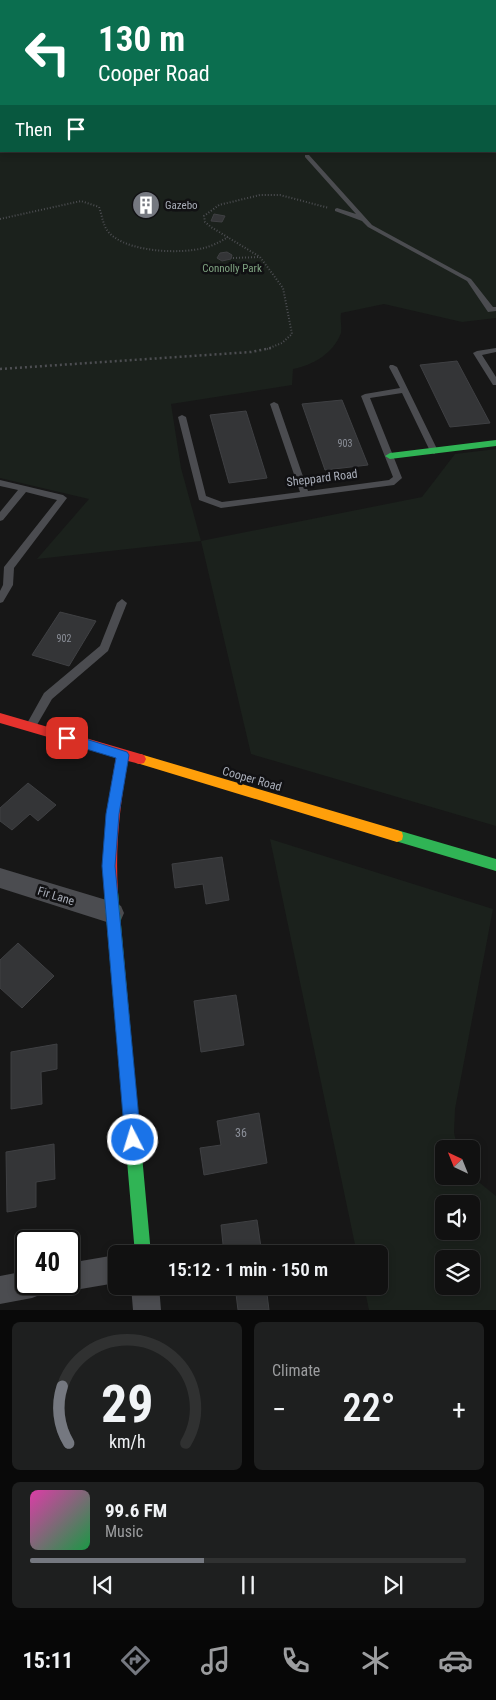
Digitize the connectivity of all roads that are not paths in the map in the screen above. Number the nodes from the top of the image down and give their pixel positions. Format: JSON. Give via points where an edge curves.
{"nodes":[{"id":1,"x":307,"y":156,"type":"dead end"},
{"id":2,"x":337,"y":210,"type":"road end"},
{"id":3,"x":364,"y":219,"type":"junction"},
{"id":4,"x":496,"y":309,"type":"edge"},
{"id":5,"x":496,"y":350,"type":"edge"},
{"id":6,"x":393,"y":367,"type":"dead end"},
{"id":7,"x":496,"y":383,"type":"edge"},
{"id":8,"x":404,"y":390,"type":"junction"},
{"id":9,"x":274,"y":404,"type":"dead end"},
{"id":10,"x":182,"y":417,"type":"dead end"},
{"id":11,"x":496,"y":443,"type":"edge"},
{"id":12,"x":434,"y":451,"type":"junction"},
{"id":13,"x":390,"y":456,"type":"junction"},
{"id":14,"x":0,"y":483,"type":"edge"},
{"id":15,"x":24,"y":489,"type":"junction"},
{"id":16,"x":305,"y":494,"type":"junction"},
{"id":17,"x":0,"y":518,"type":"edge"},
{"id":18,"x":0,"y":576,"type":"edge"},
{"id":19,"x":8,"y":585,"type":"junction"},
{"id":20,"x":0,"y":600,"type":"edge"},
{"id":21,"x":122,"y":603,"type":"dead end"},
{"id":22,"x":0,"y":718,"type":"edge"},
{"id":23,"x":30,"y":727,"type":"junction"},
{"id":24,"x":123,"y":755,"type":"junction"},
{"id":25,"x":496,"y":865,"type":"edge"},
{"id":26,"x":0,"y":878,"type":"edge"},
{"id":27,"x":113,"y":913,"type":"junction"},
{"id":28,"x":142,"y":1245,"type":"edge"},
{"id":29,"x":108,"y":1270,"type":"edge"},
{"id":30,"x":80,"y":1275,"type":"edge"},
{"id":31,"x":15,"y":1287,"type":"edge"},
{"id":32,"x":0,"y":1290,"type":"edge"},
{"id":33,"x":146,"y":1295,"type":"edge"},
{"id":34,"x":147,"y":1310,"type":"edge"}],
"edges":[{"from":1,"to":3,"type":"lane"},
{"from":2,"to":3,"type":"lane"},
{"from":3,"to":4,"type":"lane","via":[[370,226],[469,280],[491,310]]},
{"from":5,"to":7,"type":"lane","via":[[477,353]]},
{"from":6,"to":8,"type":"lane"},
{"from":8,"to":12,"type":"lane"},
{"from":8,"to":13,"type":"lane","via":[[365,396]]},
{"from":9,"to":16,"type":"lane"},
{"from":10,"to":16,"type":"lane","name":"Sheppard Road","via":[[202,498],[221,505]]},
{"from":11,"to":12,"type":"street"},
{"from":12,"to":13,"type":"street"},
{"from":13,"to":16,"type":"lane","name":"Sheppard Road","via":[[398,478],[391,483]]},
{"from":14,"to":15,"type":"lane"},
{"from":15,"to":17,"type":"lane"},
{"from":15,"to":19,"type":"lane","via":[[63,498],[10,567]]},
{"from":18,"to":19,"type":"lane"},
{"from":19,"to":20,"type":"lane"},
{"from":21,"to":23,"type":"lane","via":[[104,648],[48,696]]},
{"from":22,"to":23,"type":"street","name":"Cooper Road"},
{"from":23,"to":24,"type":"street","name":"Cooper Road"},
{"from":24,"to":25,"type":"street","name":"Cooper Road"},
{"from":24,"to":27,"type":"street","via":[[112,814],[109,866]]},
{"from":26,"to":27,"type":"street","name":"Fir Lane"},
{"from":27,"to":28,"type":"street"},
{"from":29,"to":30,"type":"street"},
{"from":31,"to":32,"type":"street"},
{"from":33,"to":34,"type":"street"}]}
